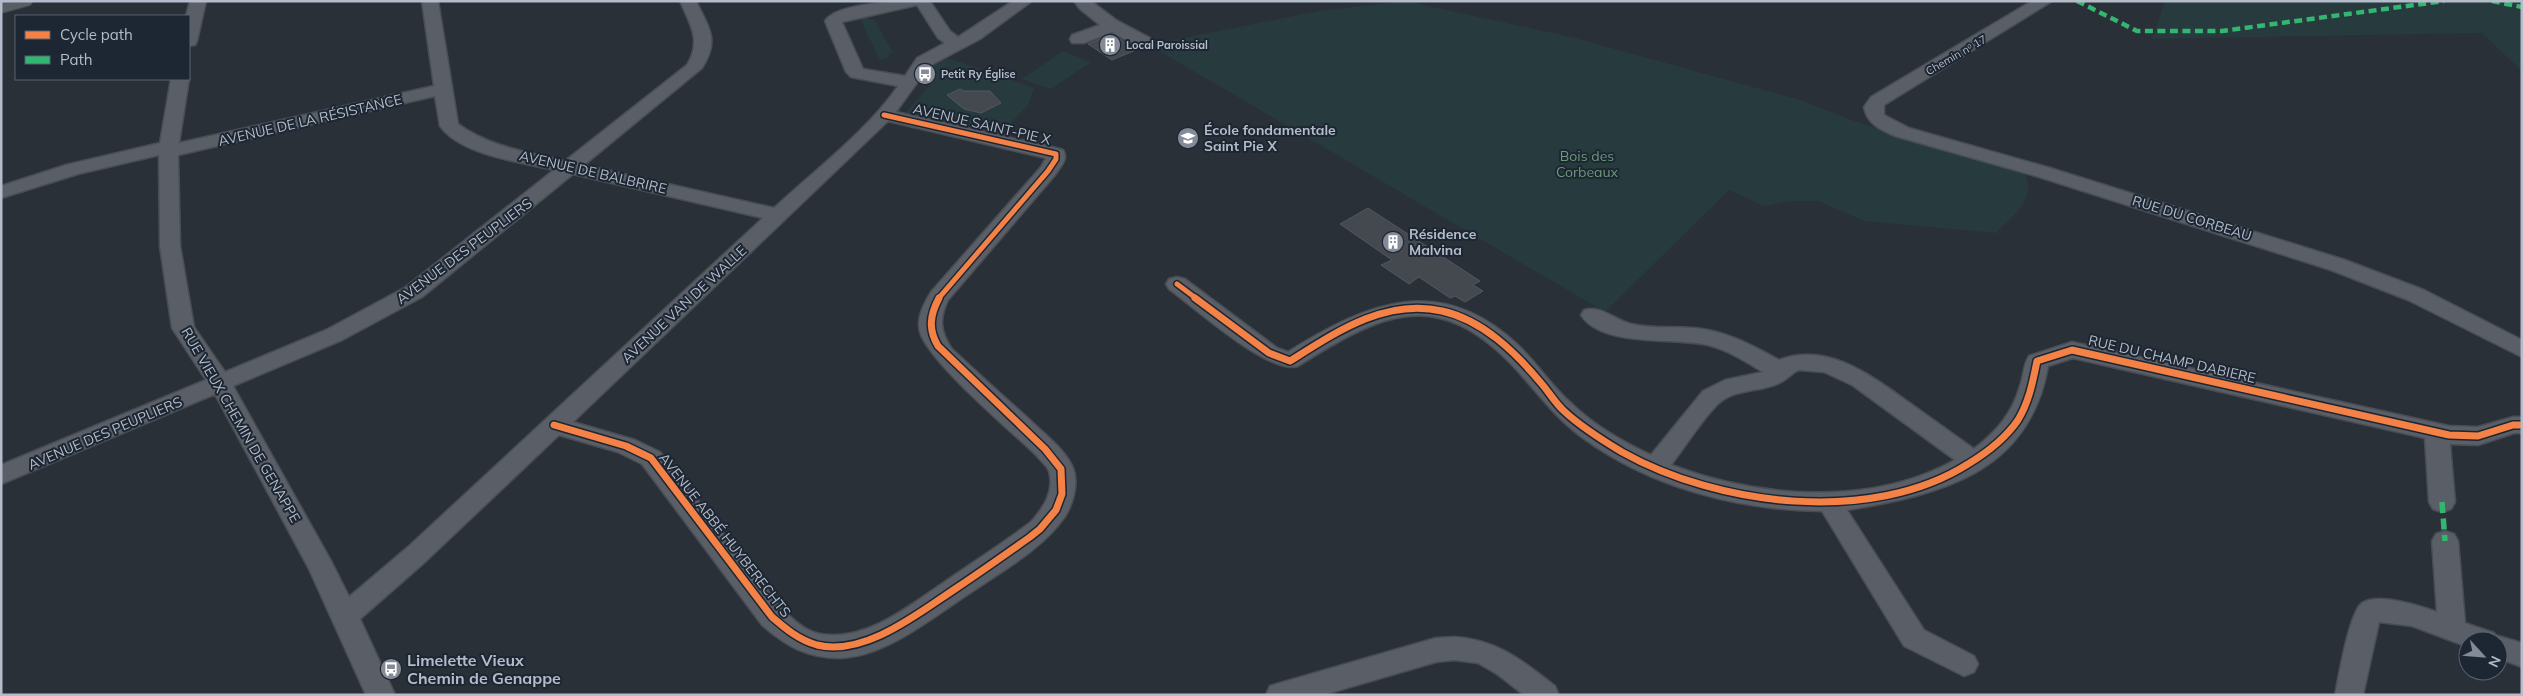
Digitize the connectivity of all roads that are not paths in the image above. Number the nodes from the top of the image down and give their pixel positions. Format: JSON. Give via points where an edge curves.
{"nodes":[{"id":1,"x":23,"y":1,"type":"edge"},
{"id":2,"x":198,"y":1,"type":"edge"},
{"id":3,"x":430,"y":1,"type":"edge"},
{"id":4,"x":688,"y":1,"type":"edge"},
{"id":5,"x":913,"y":1,"type":"edge"},
{"id":6,"x":922,"y":1,"type":"edge"},
{"id":7,"x":1024,"y":1,"type":"edge"},
{"id":8,"x":1082,"y":1,"type":"edge"},
{"id":9,"x":2044,"y":1,"type":"edge"},
{"id":10,"x":1,"y":7,"type":"edge"},
{"id":11,"x":1114,"y":25,"type":"junction"},
{"id":12,"x":190,"y":37,"type":"edge"},
{"id":13,"x":1078,"y":39,"type":"dead end"},
{"id":14,"x":1144,"y":42,"type":"dead end"},
{"id":15,"x":956,"y":44,"type":"junction"},
{"id":16,"x":180,"y":80,"type":"edge"},
{"id":17,"x":907,"y":82,"type":"junction"},
{"id":18,"x":442,"y":85,"type":"junction"},
{"id":19,"x":1874,"y":112,"type":"joint"},
{"id":20,"x":884,"y":115,"type":"junction"},
{"id":21,"x":169,"y":146,"type":"junction"},
{"id":22,"x":572,"y":167,"type":"junction"},
{"id":23,"x":1048,"y":171,"type":"joint"},
{"id":24,"x":1,"y":192,"type":"edge"},
{"id":25,"x":777,"y":216,"type":"junction"},
{"id":26,"x":1177,"y":284,"type":"dead end"},
{"id":27,"x":1592,"y":315,"type":"dead end"},
{"id":28,"x":2513,"y":346,"type":"edge"},
{"id":29,"x":2522,"y":359,"type":"edge"},
{"id":30,"x":1780,"y":370,"type":"junction"},
{"id":31,"x":220,"y":383,"type":"junction"},
{"id":32,"x":2519,"y":423,"type":"edge"},
{"id":33,"x":554,"y":425,"type":"junction"},
{"id":34,"x":2437,"y":432,"type":"junction"},
{"id":35,"x":1975,"y":462,"type":"junction"},
{"id":36,"x":1655,"y":468,"type":"junction"},
{"id":37,"x":1,"y":475,"type":"edge"},
{"id":38,"x":1829,"y":502,"type":"junction"},
{"id":39,"x":2442,"y":502,"type":"dead end"},
{"id":40,"x":2445,"y":541,"type":"dead end"},
{"id":41,"x":345,"y":615,"type":"junction"},
{"id":42,"x":2452,"y":629,"type":"junction"},
{"id":43,"x":2458,"y":631,"type":"edge"},
{"id":44,"x":2508,"y":650,"type":"edge"},
{"id":45,"x":2522,"y":655,"type":"edge"},
{"id":46,"x":1964,"y":664,"type":"dead end"},
{"id":47,"x":381,"y":695,"type":"edge"},
{"id":48,"x":1280,"y":695,"type":"edge"},
{"id":49,"x":1545,"y":695,"type":"edge"},
{"id":50,"x":2349,"y":695,"type":"edge"}],
"edges":[{"from":1,"to":10,"type":"main road"},
{"from":2,"to":12,"type":"street"},
{"from":3,"to":18,"type":"street"},
{"from":4,"to":22,"type":"street","name":"AVENUE DES PEUPLIERS","via":[[705,42],[704,53],[687,74]]},
{"from":5,"to":17,"type":"street","via":[[839,16],[833,21],[852,68],[858,73]]},
{"from":6,"to":15,"type":"street","via":[[944,34]]},
{"from":7,"to":15,"type":"street","name":"AVENUE VAN DE WALLE"},
{"from":8,"to":11,"type":"street"},
{"from":9,"to":19,"type":"street","name":"Chemin nᵒ 17","via":[[1882,98],[1875,104]]},
{"from":11,"to":13,"type":"street"},
{"from":11,"to":14,"type":"street","via":[[1128,36]]},
{"from":15,"to":17,"type":"street","name":"AVENUE VAN DE WALLE","via":[[923,62]]},
{"from":16,"to":21,"type":"street","name":"RUE VIEUX CHEMIN DE GENAPPE"},
{"from":17,"to":20,"type":"street","name":"AVENUE VAN DE WALLE"},
{"from":18,"to":21,"type":"street","name":"AVENUE DE LA RÉSISTANCE"},
{"from":18,"to":22,"type":"street","name":"AVENUE DE BALBRIRE","via":[[449,126],[467,139],[492,150]]},
{"from":19,"to":28,"type":"street","name":"RUE DU CORBEAU","via":[[1887,126],[1902,132],[2043,172],[2373,277],[2434,304]]},
{"from":20,"to":23,"type":"street","name":"AVENUE SAINT-PIE X","via":[[1056,154]]},
{"from":20,"to":25,"type":"street","name":"AVENUE VAN DE WALLE"},
{"from":21,"to":24,"type":"street","name":"AVENUE DE LA RÉSISTANCE","via":[[73,169]]},
{"from":21,"to":31,"type":"street","name":"RUE VIEUX CHEMIN DE GENAPPE","via":[[170,246],[183,328]]},
{"from":22,"to":25,"type":"street","name":"AVENUE DE BALBRIRE"},
{"from":22,"to":31,"type":"street","name":"AVENUE DES PEUPLIERS","via":[[399,302],[334,335]]},
{"from":23,"to":33,"type":"street","name":"AVENUE ABBÉ HUYBERECHTS","via":[[939,297],[929,324],[934,342],[944,354],[1056,462],[1063,477],[1062,494],[1056,510],[1040,529],[914,619],[887,634],[850,646],[828,646],[811,643],[783,630],[651,458],[626,446]]},
{"from":25,"to":33,"type":"street","name":"AVENUE VAN DE WALLE"},
{"from":26,"to":36,"type":"street","name":"RUE DU CHAMP DABIERE","via":[[1269,354],[1290,361],[1347,326],[1390,312],[1420,308],[1445,311],[1487,332],[1516,357],[1562,409],[1580,424],[1624,453]]},
{"from":27,"to":30,"type":"street","via":[[1621,329],[1642,334],[1711,338]]},
{"from":28,"to":29,"type":"street","name":"RUE DU CORBEAU"},
{"from":30,"to":35,"type":"street","via":[[1797,362],[1828,365],[1849,373],[1876,388]]},
{"from":30,"to":36,"type":"street","via":[[1768,379],[1733,386],[1710,398]]},
{"from":31,"to":37,"type":"street","name":"AVENUE DES PEUPLIERS"},
{"from":31,"to":41,"type":"street","name":"RUE VIEUX CHEMIN DE GENAPPE"},
{"from":32,"to":34,"type":"street","name":"RUE DU CHAMP DABIERE","via":[[2478,436]]},
{"from":33,"to":41,"type":"street","name":"AVENUE VAN DE WALLE","via":[[418,554]]},
{"from":34,"to":35,"type":"street","name":"RUE DU CHAMP DABIERE","via":[[2072,350],[2037,361],[2033,390],[2023,415],[2001,443]]},
{"from":34,"to":39,"type":"street"},
{"from":35,"to":38,"type":"street","name":"RUE DU CHAMP DABIERE","via":[[1935,483]]},
{"from":36,"to":38,"type":"street","name":"RUE DU CHAMP DABIERE","via":[[1734,493]]},
{"from":38,"to":46,"type":"street","via":[[1914,638]]},
{"from":40,"to":42,"type":"street"},
{"from":41,"to":47,"type":"street","name":"RUE VIEUX CHEMIN DE GENAPPE"},
{"from":42,"to":43,"type":"street"},
{"from":42,"to":50,"type":"street","via":[[2413,615],[2373,610],[2368,616]]},
{"from":44,"to":45,"type":"street"},
{"from":48,"to":49,"type":"street","via":[[1457,646],[1484,651]]}]}
